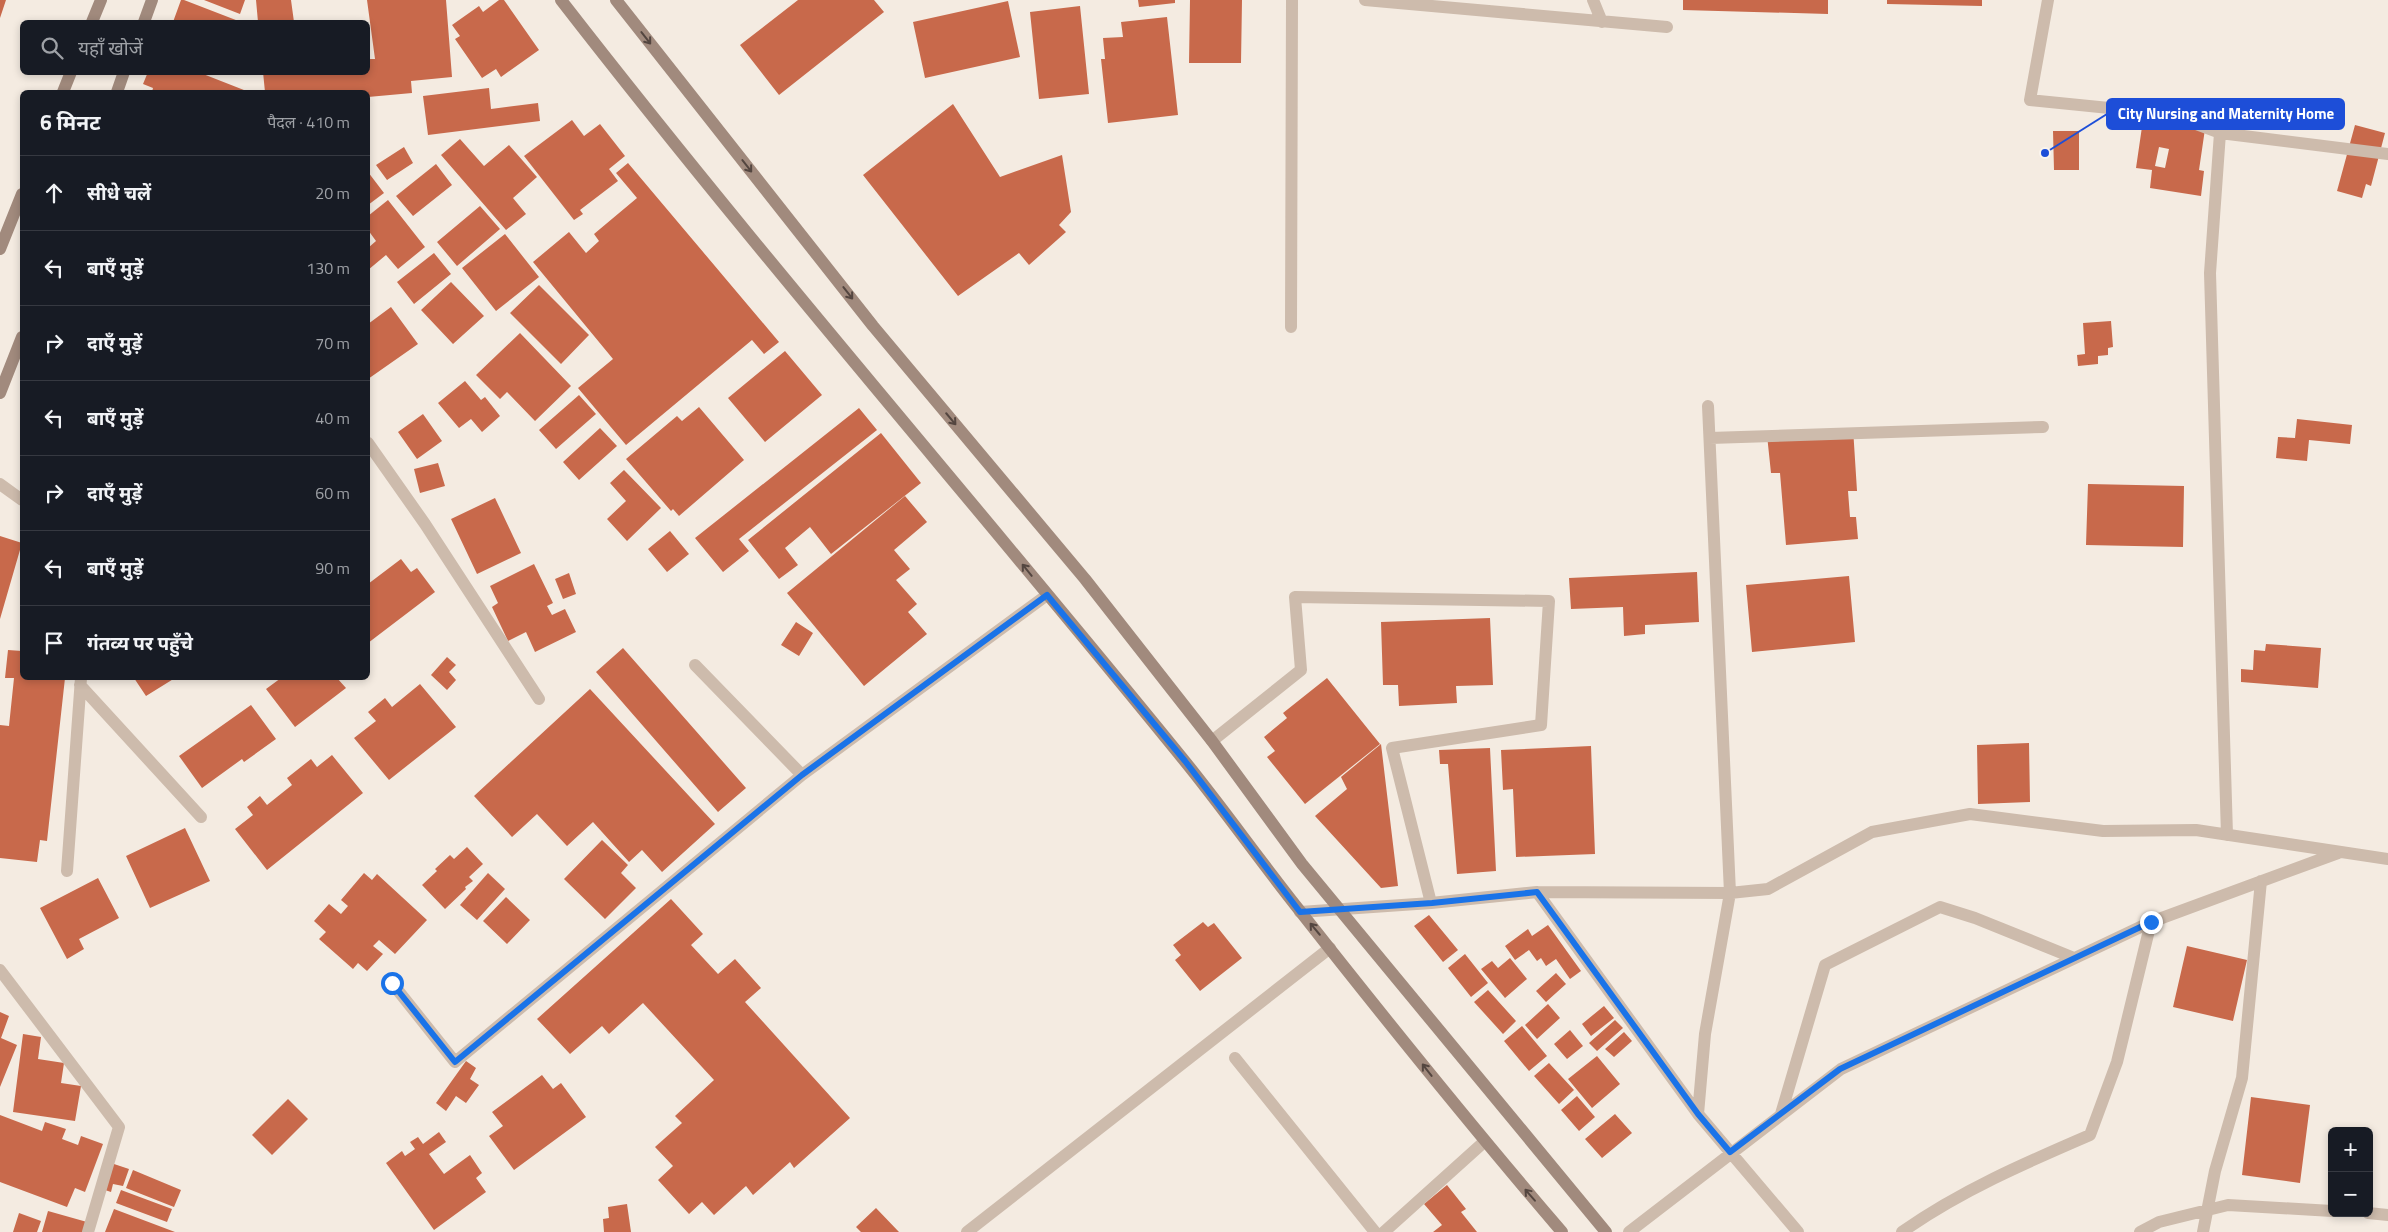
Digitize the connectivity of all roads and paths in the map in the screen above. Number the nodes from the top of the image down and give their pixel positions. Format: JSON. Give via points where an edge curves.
{"nodes":[{"id":1,"x":101,"y":0,"type":"edge"},
{"id":2,"x":152,"y":0,"type":"edge"},
{"id":3,"x":561,"y":0,"type":"edge"},
{"id":4,"x":616,"y":0,"type":"edge"},
{"id":5,"x":1292,"y":0,"type":"edge"},
{"id":6,"x":1365,"y":0,"type":"edge"},
{"id":7,"x":1593,"y":0,"type":"edge"},
{"id":8,"x":2048,"y":0,"type":"edge"},
{"id":9,"x":93,"y":20,"type":"edge"},
{"id":10,"x":145,"y":20,"type":"edge"},
{"id":11,"x":1602,"y":22,"type":"junction"},
{"id":12,"x":1667,"y":27,"type":"dead end"},
{"id":13,"x":70,"y":75,"type":"edge"},
{"id":14,"x":123,"y":75,"type":"edge"},
{"id":15,"x":64,"y":90,"type":"edge"},
{"id":16,"x":118,"y":90,"type":"edge"},
{"id":17,"x":2220,"y":132,"type":"junction"},
{"id":18,"x":2388,"y":154,"type":"edge"},
{"id":19,"x":20,"y":199,"type":"edge"},
{"id":20,"x":0,"y":249,"type":"edge"},
{"id":21,"x":1291,"y":327,"type":"dead end"},
{"id":22,"x":20,"y":342,"type":"edge"},
{"id":23,"x":0,"y":393,"type":"edge"},
{"id":24,"x":1708,"y":406,"type":"dead end"},
{"id":25,"x":2043,"y":427,"type":"dead end"},
{"id":26,"x":1710,"y":438,"type":"junction"},
{"id":27,"x":370,"y":446,"type":"edge"},
{"id":28,"x":0,"y":484,"type":"edge"},
{"id":29,"x":20,"y":499,"type":"edge"},
{"id":30,"x":1047,"y":595,"type":"junction"},
{"id":31,"x":695,"y":665,"type":"dead end"},
{"id":32,"x":81,"y":681,"type":"edge"},
{"id":33,"x":539,"y":699,"type":"dead end"},
{"id":34,"x":1212,"y":741,"type":"junction"},
{"id":35,"x":802,"y":775,"type":"junction"},
{"id":36,"x":201,"y":817,"type":"dead end"},
{"id":37,"x":2227,"y":835,"type":"junction"},
{"id":38,"x":2340,"y":852,"type":"junction"},
{"id":39,"x":2388,"y":859,"type":"edge"},
{"id":40,"x":67,"y":870,"type":"dead end"},
{"id":41,"x":2261,"y":881,"type":"junction"},
{"id":42,"x":1537,"y":892,"type":"junction"},
{"id":43,"x":1730,"y":893,"type":"junction"},
{"id":44,"x":1432,"y":903,"type":"junction"},
{"id":45,"x":1341,"y":910,"type":"junction"},
{"id":46,"x":1300,"y":912,"type":"junction"},
{"id":47,"x":2151,"y":922,"type":"junction"},
{"id":48,"x":1330,"y":948,"type":"junction"},
{"id":49,"x":2074,"y":958,"type":"junction"},
{"id":50,"x":0,"y":970,"type":"edge"},
{"id":51,"x":392,"y":983,"type":"dead end"},
{"id":52,"x":1235,"y":1058,"type":"dead end"},
{"id":53,"x":1698,"y":1114,"type":"junction"},
{"id":54,"x":1781,"y":1114,"type":"junction"},
{"id":55,"x":1484,"y":1142,"type":"junction"},
{"id":56,"x":1730,"y":1152,"type":"junction"},
{"id":57,"x":2207,"y":1210,"type":"junction"},
{"id":58,"x":2328,"y":1211,"type":"edge"},
{"id":59,"x":2373,"y":1213,"type":"edge"},
{"id":60,"x":2388,"y":1214,"type":"edge"},
{"id":61,"x":88,"y":1232,"type":"edge"},
{"id":62,"x":967,"y":1232,"type":"edge"},
{"id":63,"x":1375,"y":1232,"type":"edge"},
{"id":64,"x":1384,"y":1232,"type":"edge"},
{"id":65,"x":1562,"y":1232,"type":"edge"},
{"id":66,"x":1606,"y":1232,"type":"edge"},
{"id":67,"x":1629,"y":1232,"type":"edge"},
{"id":68,"x":1798,"y":1232,"type":"edge"},
{"id":69,"x":1902,"y":1232,"type":"edge"},
{"id":70,"x":2140,"y":1232,"type":"edge"},
{"id":71,"x":2203,"y":1232,"type":"edge"}],
"edges":[{"from":1,"to":9,"type":"street"},
{"from":2,"to":10,"type":"street"},
{"from":30,"to":3,"type":"street","one_way":true},
{"from":4,"to":34,"type":"street","one_way":true,"via":[[873,326],[1085,579]]},
{"from":5,"to":21,"type":"street"},
{"from":6,"to":11,"type":"street"},
{"from":7,"to":11,"type":"street"},
{"from":8,"to":17,"type":"street","via":[[2030,100],[2169,114]]},
{"from":11,"to":12,"type":"street"},
{"from":13,"to":15,"type":"street"},
{"from":14,"to":16,"type":"street"},
{"from":17,"to":18,"type":"street"},
{"from":17,"to":37,"type":"street","via":[[2210,273]]},
{"from":19,"to":20,"type":"street"},
{"from":22,"to":23,"type":"street"},
{"from":24,"to":26,"type":"street"},
{"from":25,"to":26,"type":"street"},
{"from":26,"to":43,"type":"street"},
{"from":27,"to":33,"type":"street"},
{"from":28,"to":29,"type":"street"},
{"from":30,"to":35,"type":"street"},
{"from":30,"to":46,"type":"street","via":[[1185,761]]},
{"from":31,"to":35,"type":"street"},
{"from":32,"to":36,"type":"street"},
{"from":32,"to":40,"type":"street"},
{"from":34,"to":44,"type":"street","via":[[1301,670],[1295,597],[1549,600],[1541,725],[1392,748]]},
{"from":34,"to":45,"type":"street","via":[[1302,864]]},
{"from":35,"to":51,"type":"street","via":[[455,1062]]},
{"from":37,"to":38,"type":"street"},
{"from":37,"to":43,"type":"street","via":[[2196,830],[2104,830],[1970,814],[1872,832],[1768,889]]},
{"from":38,"to":39,"type":"street"},
{"from":38,"to":41,"type":"street"},
{"from":41,"to":47,"type":"street"},
{"from":41,"to":57,"type":"street","via":[[2242,1078]]},
{"from":42,"to":43,"type":"street"},
{"from":42,"to":44,"type":"street"},
{"from":42,"to":53,"type":"street"},
{"from":43,"to":53,"type":"street","via":[[1705,1034]]},
{"from":44,"to":45,"type":"street"},
{"from":45,"to":46,"type":"street"},
{"from":45,"to":66,"type":"street"},
{"from":48,"to":46,"type":"street","one_way":true},
{"from":47,"to":49,"type":"street"},
{"from":47,"to":69,"type":"street","via":[[2116,1062],[2090,1135],[2026,1162],[1938,1206]]},
{"from":55,"to":48,"type":"street","one_way":true},
{"from":48,"to":62,"type":"street"},
{"from":49,"to":54,"type":"street","via":[[1840,1069]]},
{"from":49,"to":54,"type":"street","via":[[1975,918],[1940,908],[1826,965]]},
{"from":50,"to":61,"type":"street","via":[[119,1127]]},
{"from":52,"to":63,"type":"street"},
{"from":53,"to":56,"type":"street"},
{"from":54,"to":56,"type":"street"},
{"from":55,"to":64,"type":"street"},
{"from":65,"to":55,"type":"street","one_way":true},
{"from":56,"to":67,"type":"street"},
{"from":56,"to":68,"type":"street"},
{"from":57,"to":58,"type":"street","via":[[2228,1204]]},
{"from":57,"to":70,"type":"street","via":[[2159,1222]]},
{"from":57,"to":71,"type":"street"},
{"from":59,"to":60,"type":"street"}]}
